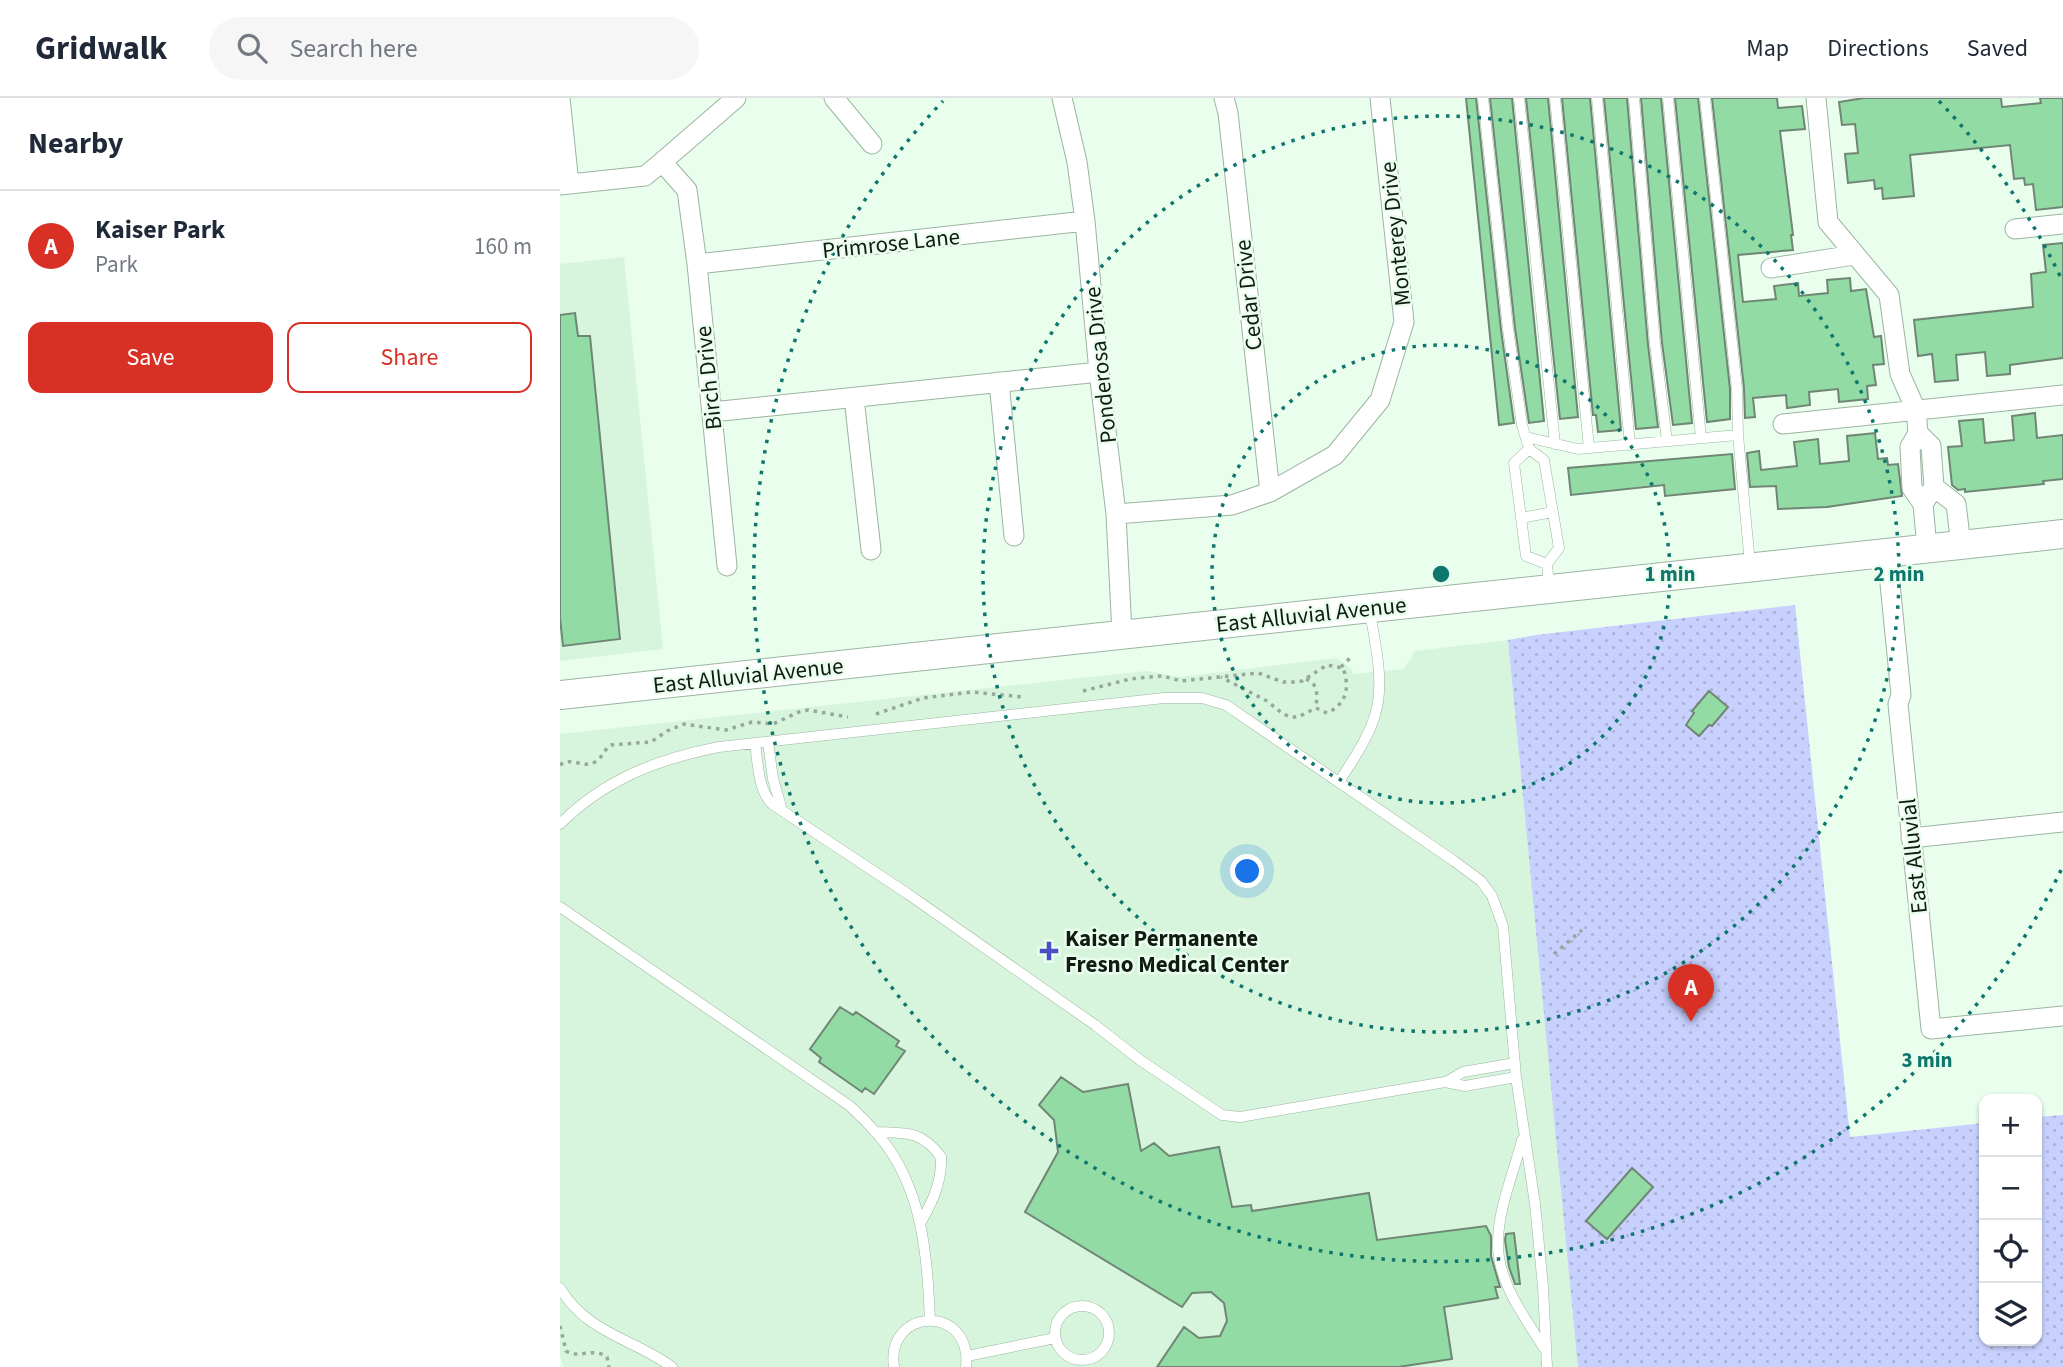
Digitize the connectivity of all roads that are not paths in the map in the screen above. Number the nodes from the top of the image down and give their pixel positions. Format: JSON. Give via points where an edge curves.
{"nodes":[{"id":1,"x":560,"y":98,"type":"edge"},
{"id":2,"x":736,"y":98,"type":"edge"},
{"id":3,"x":834,"y":98,"type":"edge"},
{"id":4,"x":1062,"y":98,"type":"edge"},
{"id":5,"x":1224,"y":98,"type":"edge"},
{"id":6,"x":1380,"y":98,"type":"edge"},
{"id":7,"x":1483,"y":98,"type":"edge"},
{"id":8,"x":1519,"y":98,"type":"edge"},
{"id":9,"x":1555,"y":98,"type":"edge"},
{"id":10,"x":1597,"y":98,"type":"edge"},
{"id":11,"x":1634,"y":98,"type":"edge"},
{"id":12,"x":1668,"y":98,"type":"edge"},
{"id":13,"x":1705,"y":98,"type":"edge"},
{"id":14,"x":1816,"y":98,"type":"edge"},
{"id":15,"x":872,"y":144,"type":"dead end"},
{"id":16,"x":662,"y":162,"type":"junction"},
{"id":17,"x":565,"y":184,"type":"edge"},
{"id":18,"x":1085,"y":221,"type":"junction"},
{"id":19,"x":2063,"y":224,"type":"edge"},
{"id":20,"x":2015,"y":229,"type":"dead end"},
{"id":21,"x":1854,"y":255,"type":"junction"},
{"id":22,"x":697,"y":264,"type":"junction"},
{"id":23,"x":1771,"y":268,"type":"dead end"},
{"id":24,"x":1099,"y":372,"type":"junction"},
{"id":25,"x":999,"y":383,"type":"junction"},
{"id":26,"x":2063,"y":395,"type":"edge"},
{"id":27,"x":854,"y":398,"type":"junction"},
{"id":28,"x":1916,"y":410,"type":"junction"},
{"id":29,"x":712,"y":412,"type":"junction"},
{"id":30,"x":1783,"y":424,"type":"dead end"},
{"id":31,"x":1918,"y":433,"type":"junction"},
{"id":32,"x":1738,"y":435,"type":"junction"},
{"id":33,"x":1526,"y":437,"type":"junction"},
{"id":34,"x":1701,"y":438,"type":"junction"},
{"id":35,"x":1667,"y":441,"type":"junction"},
{"id":36,"x":1555,"y":443,"type":"junction"},
{"id":37,"x":1630,"y":445,"type":"junction"},
{"id":38,"x":1589,"y":448,"type":"junction"},
{"id":39,"x":1529,"y":449,"type":"junction"},
{"id":40,"x":1934,"y":487,"type":"junction"},
{"id":41,"x":1270,"y":492,"type":"junction"},
{"id":42,"x":1923,"y":504,"type":"junction"},
{"id":43,"x":1553,"y":512,"type":"junction"},
{"id":44,"x":1116,"y":514,"type":"junction"},
{"id":45,"x":1521,"y":518,"type":"junction"},
{"id":46,"x":2063,"y":534,"type":"edge"},
{"id":47,"x":1014,"y":537,"type":"dead end"},
{"id":48,"x":1961,"y":545,"type":"junction"},
{"id":49,"x":1927,"y":548,"type":"junction"},
{"id":50,"x":871,"y":550,"type":"dead end"},
{"id":51,"x":1887,"y":553,"type":"junction"},
{"id":52,"x":727,"y":566,"type":"dead end"},
{"id":53,"x":1750,"y":568,"type":"junction"},
{"id":54,"x":1548,"y":577,"type":"junction"},
{"id":55,"x":1370,"y":608,"type":"junction"},
{"id":56,"x":1122,"y":634,"type":"junction"},
{"id":57,"x":560,"y":695,"type":"edge"},
{"id":58,"x":768,"y":742,"type":"junction"},
{"id":59,"x":755,"y":744,"type":"junction"},
{"id":60,"x":1339,"y":782,"type":"junction"},
{"id":61,"x":782,"y":810,"type":"junction"},
{"id":62,"x":2063,"y":822,"type":"edge"},
{"id":63,"x":560,"y":824,"type":"edge"},
{"id":64,"x":1911,"y":838,"type":"junction"},
{"id":65,"x":560,"y":907,"type":"edge"},
{"id":66,"x":2063,"y":1016,"type":"edge"},
{"id":67,"x":1515,"y":1063,"type":"junction"},
{"id":68,"x":1516,"y":1077,"type":"junction"},
{"id":69,"x":1445,"y":1082,"type":"junction"},
{"id":70,"x":875,"y":1132,"type":"junction"},
{"id":71,"x":1524,"y":1136,"type":"junction"},
{"id":72,"x":921,"y":1222,"type":"junction"},
{"id":73,"x":560,"y":1288,"type":"edge"},
{"id":74,"x":930,"y":1320,"type":"junction"},
{"id":75,"x":1055,"y":1338,"type":"junction"},
{"id":76,"x":1545,"y":1351,"type":"junction"},
{"id":77,"x":967,"y":1361,"type":"edge"},
{"id":78,"x":892,"y":1366,"type":"edge"},
{"id":79,"x":672,"y":1367,"type":"edge"},
{"id":80,"x":1547,"y":1367,"type":"edge"}],
"edges":[{"from":1,"to":17,"type":"street"},
{"from":2,"to":16,"type":"street"},
{"from":3,"to":15,"type":"street"},
{"from":4,"to":18,"type":"street","name":"Ponderosa Drive"},
{"from":5,"to":41,"type":"street","name":"Cedar Drive"},
{"from":6,"to":41,"type":"street","name":"Monterey Drive","via":[[1404,322],[1380,400],[1335,455]]},
{"from":7,"to":33,"type":"lane","via":[[1508,329]]},
{"from":8,"to":36,"type":"lane"},
{"from":9,"to":38,"type":"lane"},
{"from":10,"to":37,"type":"lane"},
{"from":11,"to":35,"type":"lane"},
{"from":12,"to":34,"type":"lane"},
{"from":13,"to":32,"type":"lane"},
{"from":14,"to":21,"type":"street","via":[[1828,222]]},
{"from":16,"to":17,"type":"street","via":[[645,176]]},
{"from":16,"to":22,"type":"street","name":"Birch Drive","via":[[687,190]]},
{"from":18,"to":22,"type":"street","name":"Primrose Lane"},
{"from":18,"to":24,"type":"street","name":"Ponderosa Drive"},
{"from":19,"to":20,"type":"street"},
{"from":21,"to":23,"type":"street"},
{"from":21,"to":28,"type":"street","via":[[1889,295],[1900,374]]},
{"from":22,"to":29,"type":"street","name":"Birch Drive"},
{"from":24,"to":25,"type":"street"},
{"from":24,"to":44,"type":"street","name":"Ponderosa Drive"},
{"from":25,"to":27,"type":"street"},
{"from":25,"to":47,"type":"street"},
{"from":26,"to":28,"type":"street"},
{"from":27,"to":29,"type":"street"},
{"from":27,"to":50,"type":"street"},
{"from":28,"to":30,"type":"street"},
{"from":28,"to":31,"type":"street"},
{"from":29,"to":52,"type":"street","name":"Birch Drive"},
{"from":31,"to":40,"type":"street","via":[[1931,446]]},
{"from":31,"to":42,"type":"street","via":[[1910,447],[1912,488]]},
{"from":32,"to":34,"type":"lane"},
{"from":32,"to":53,"type":"lane"},
{"from":33,"to":36,"type":"lane"},
{"from":33,"to":39,"type":"lane"},
{"from":34,"to":35,"type":"lane"},
{"from":35,"to":37,"type":"lane"},
{"from":36,"to":38,"type":"lane"},
{"from":37,"to":38,"type":"lane"},
{"from":39,"to":43,"type":"lane","via":[[1544,460]]},
{"from":39,"to":45,"type":"lane","via":[[1514,463]]},
{"from":40,"to":42,"type":"street"},
{"from":40,"to":48,"type":"street","via":[[1956,504]]},
{"from":41,"to":44,"type":"street","name":"Monterey Drive","via":[[1232,505]]},
{"from":42,"to":49,"type":"street"},
{"from":43,"to":45,"type":"lane"},
{"from":43,"to":54,"type":"lane","via":[[1559,548]]},
{"from":44,"to":56,"type":"street","name":"Ponderosa Drive"},
{"from":45,"to":54,"type":"lane","via":[[1526,556]]},
{"from":46,"to":48,"type":"main road","name":"East Alluvial Avenue"},
{"from":48,"to":49,"type":"main road","name":"East Alluvial Avenue"},
{"from":49,"to":51,"type":"main road","name":"East Alluvial Avenue"},
{"from":51,"to":53,"type":"main road","name":"East Alluvial Avenue"},
{"from":51,"to":64,"type":"street","name":"East Alluvial"},
{"from":53,"to":54,"type":"main road","name":"East Alluvial Avenue"},
{"from":54,"to":55,"type":"main road","name":"East Alluvial Avenue"},
{"from":55,"to":56,"type":"main road","name":"East Alluvial Avenue"},
{"from":55,"to":60,"type":"lane","via":[[1379,688],[1377,711]]},
{"from":56,"to":57,"type":"main road","name":"East Alluvial Avenue"},
{"from":58,"to":59,"type":"lane"},
{"from":58,"to":60,"type":"lane","via":[[1164,698],[1202,698],[1226,705]]},
{"from":58,"to":61,"type":"lane"},
{"from":59,"to":61,"type":"lane","via":[[766,798]]},
{"from":59,"to":63,"type":"lane","via":[[688,754],[640,769],[596,792]]},
{"from":60,"to":67,"type":"lane","via":[[1481,881],[1492,896],[1503,926]]},
{"from":61,"to":69,"type":"lane","via":[[1222,1115],[1240,1117]]},
{"from":62,"to":64,"type":"street"},
{"from":64,"to":66,"type":"street","name":"East Alluvial","via":[[1931,1029]]},
{"from":65,"to":70,"type":"lane","via":[[850,1106]]},
{"from":67,"to":68,"type":"lane"},
{"from":67,"to":69,"type":"lane","via":[[1463,1072]]},
{"from":68,"to":69,"type":"lane","via":[[1465,1086]]},
{"from":68,"to":71,"type":"lane"},
{"from":70,"to":72,"type":"lane","via":[[901,1170]]},
{"from":70,"to":72,"type":"lane","via":[[920,1136],[941,1157],[933,1201]]},
{"from":71,"to":76,"type":"lane","via":[[1542,1273]]},
{"from":71,"to":76,"type":"lane","via":[[1502,1212],[1499,1257],[1513,1298]]},
{"from":72,"to":74,"type":"lane"},
{"from":73,"to":79,"type":"lane","via":[[591,1323]]},
{"from":74,"to":77,"type":"lane","via":[[960,1335]]},
{"from":74,"to":78,"type":"lane","via":[[909,1326],[901,1334]]},
{"from":75,"to":75,"type":"lane","via":[[1065,1354],[1092,1359],[1106,1347],[1110,1328],[1100,1311],[1077,1306],[1058,1319]]},
{"from":75,"to":77,"type":"lane"},
{"from":76,"to":80,"type":"lane"}]}
